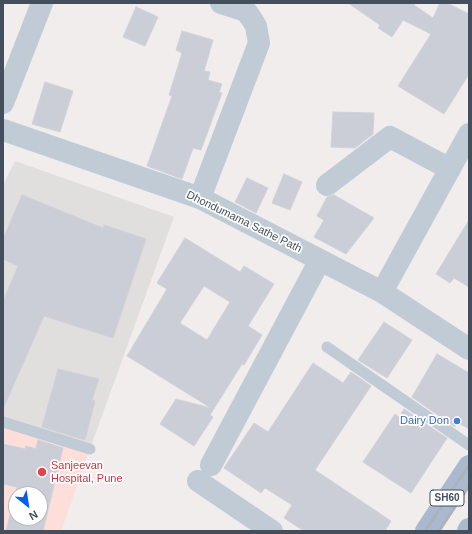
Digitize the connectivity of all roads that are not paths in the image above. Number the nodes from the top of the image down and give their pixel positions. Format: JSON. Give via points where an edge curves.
{"nodes":[{"id":1,"x":42,"y":3,"type":"edge"},
{"id":2,"x":221,"y":3,"type":"edge"},
{"id":3,"x":3,"y":103,"type":"edge"},
{"id":4,"x":3,"y":130,"type":"edge"},
{"id":5,"x":469,"y":134,"type":"edge"},
{"id":6,"x":450,"y":169,"type":"junction"},
{"id":7,"x":327,"y":185,"type":"dead end"},
{"id":8,"x":200,"y":198,"type":"junction"},
{"id":9,"x":320,"y":260,"type":"junction"},
{"id":10,"x":382,"y":292,"type":"junction"},
{"id":11,"x":327,"y":348,"type":"dead end"},
{"id":12,"x":469,"y":349,"type":"edge"},
{"id":13,"x":3,"y":422,"type":"edge"},
{"id":14,"x":469,"y":445,"type":"edge"},
{"id":15,"x":90,"y":450,"type":"dead end"},
{"id":16,"x":469,"y":466,"type":"edge"},
{"id":17,"x":272,"y":531,"type":"edge"},
{"id":18,"x":426,"y":531,"type":"edge"}],
"edges":[{"from":1,"to":3,"type":"street"},
{"from":2,"to":8,"type":"street","via":[[246,11],[256,26],[259,43]]},
{"from":4,"to":8,"type":"street","name":"Dhondumama Sathe Path"},
{"from":5,"to":6,"type":"street"},
{"from":6,"to":7,"type":"street","via":[[390,137]]},
{"from":6,"to":10,"type":"street"},
{"from":8,"to":9,"type":"street","name":"Dhondumama Sathe Path"},
{"from":9,"to":10,"type":"street","name":"Dhondumama Sathe Path"},
{"from":9,"to":17,"type":"street","via":[[204,473]]},
{"from":10,"to":12,"type":"street","name":"Dhondumama Sathe Path"},
{"from":11,"to":14,"type":"lane"},
{"from":13,"to":15,"type":"lane"},
{"from":16,"to":18,"type":"main road","number":"SH60"}]}
